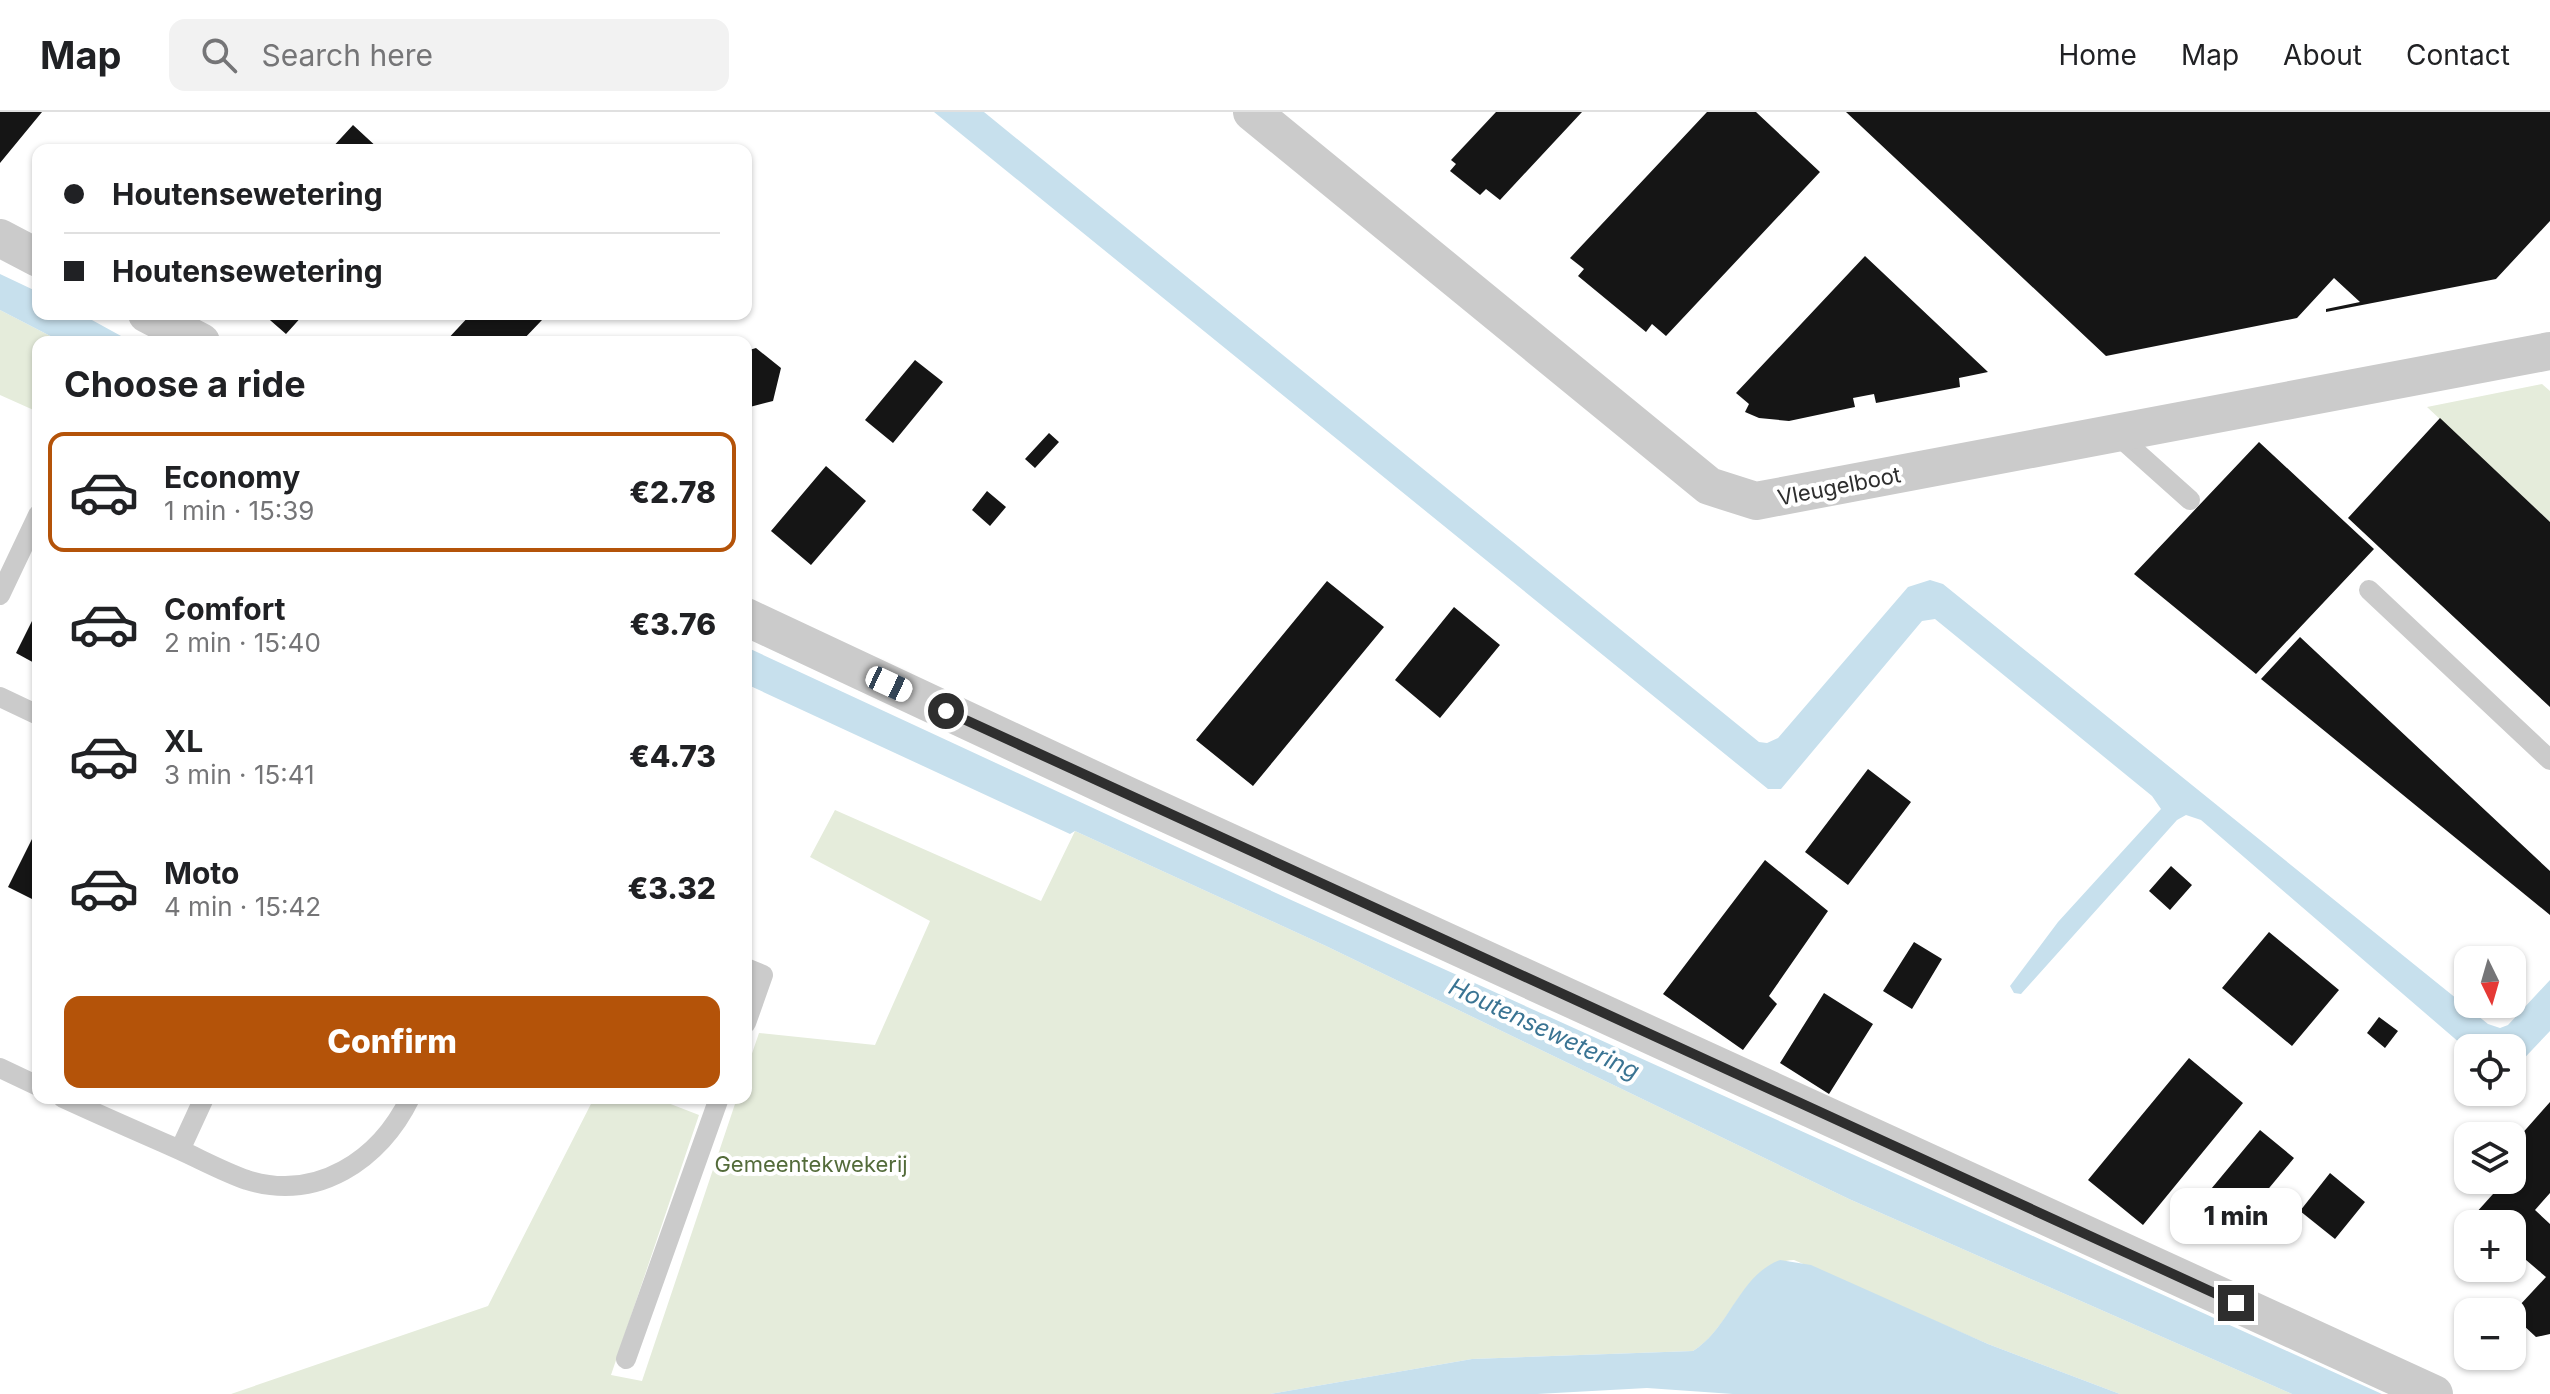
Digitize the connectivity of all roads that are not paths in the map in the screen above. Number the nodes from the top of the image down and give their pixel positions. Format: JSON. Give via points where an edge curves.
{"nodes":[{"id":1,"x":1252,"y":112,"type":"edge"},
{"id":2,"x":0,"y":238,"type":"edge"},
{"id":3,"x":32,"y":255,"type":"edge"},
{"id":4,"x":159,"y":320,"type":"edge"},
{"id":5,"x":189,"y":336,"type":"edge"},
{"id":6,"x":2550,"y":351,"type":"edge"},
{"id":7,"x":2115,"y":433,"type":"junction"},
{"id":8,"x":2190,"y":500,"type":"dead end"},
{"id":9,"x":32,"y":528,"type":"edge"},
{"id":10,"x":2369,"y":590,"type":"dead end"},
{"id":11,"x":0,"y":595,"type":"edge"},
{"id":12,"x":752,"y":620,"type":"edge"},
{"id":13,"x":0,"y":697,"type":"edge"},
{"id":14,"x":32,"y":712,"type":"edge"},
{"id":15,"x":2550,"y":760,"type":"edge"},
{"id":16,"x":752,"y":970,"type":"edge"},
{"id":17,"x":752,"y":1006,"type":"edge"},
{"id":18,"x":0,"y":1068,"type":"edge"},
{"id":19,"x":32,"y":1083,"type":"edge"},
{"id":20,"x":76,"y":1104,"type":"edge"},
{"id":21,"x":201,"y":1104,"type":"edge"},
{"id":22,"x":407,"y":1104,"type":"edge"},
{"id":23,"x":717,"y":1104,"type":"edge"},
{"id":24,"x":180,"y":1150,"type":"junction"},
{"id":25,"x":626,"y":1359,"type":"dead end"},
{"id":26,"x":2434,"y":1394,"type":"edge"}],
"edges":[{"from":1,"to":7,"type":"street","name":"Vleugelboot","via":[[1709,486],[1756,501]]},
{"from":2,"to":3,"type":"street"},
{"from":4,"to":5,"type":"street"},
{"from":6,"to":7,"type":"street","name":"Vleugelboot"},
{"from":7,"to":8,"type":"lane"},
{"from":9,"to":11,"type":"lane"},
{"from":10,"to":15,"type":"lane"},
{"from":12,"to":26,"type":"street"},
{"from":13,"to":14,"type":"lane"},
{"from":16,"to":17,"type":"lane","via":[[763,975]]},
{"from":18,"to":19,"type":"lane"},
{"from":20,"to":24,"type":"lane"},
{"from":21,"to":24,"type":"lane"},
{"from":22,"to":24,"type":"lane","via":[[370,1156],[327,1180],[290,1186],[248,1180]]},
{"from":23,"to":25,"type":"lane"}]}
